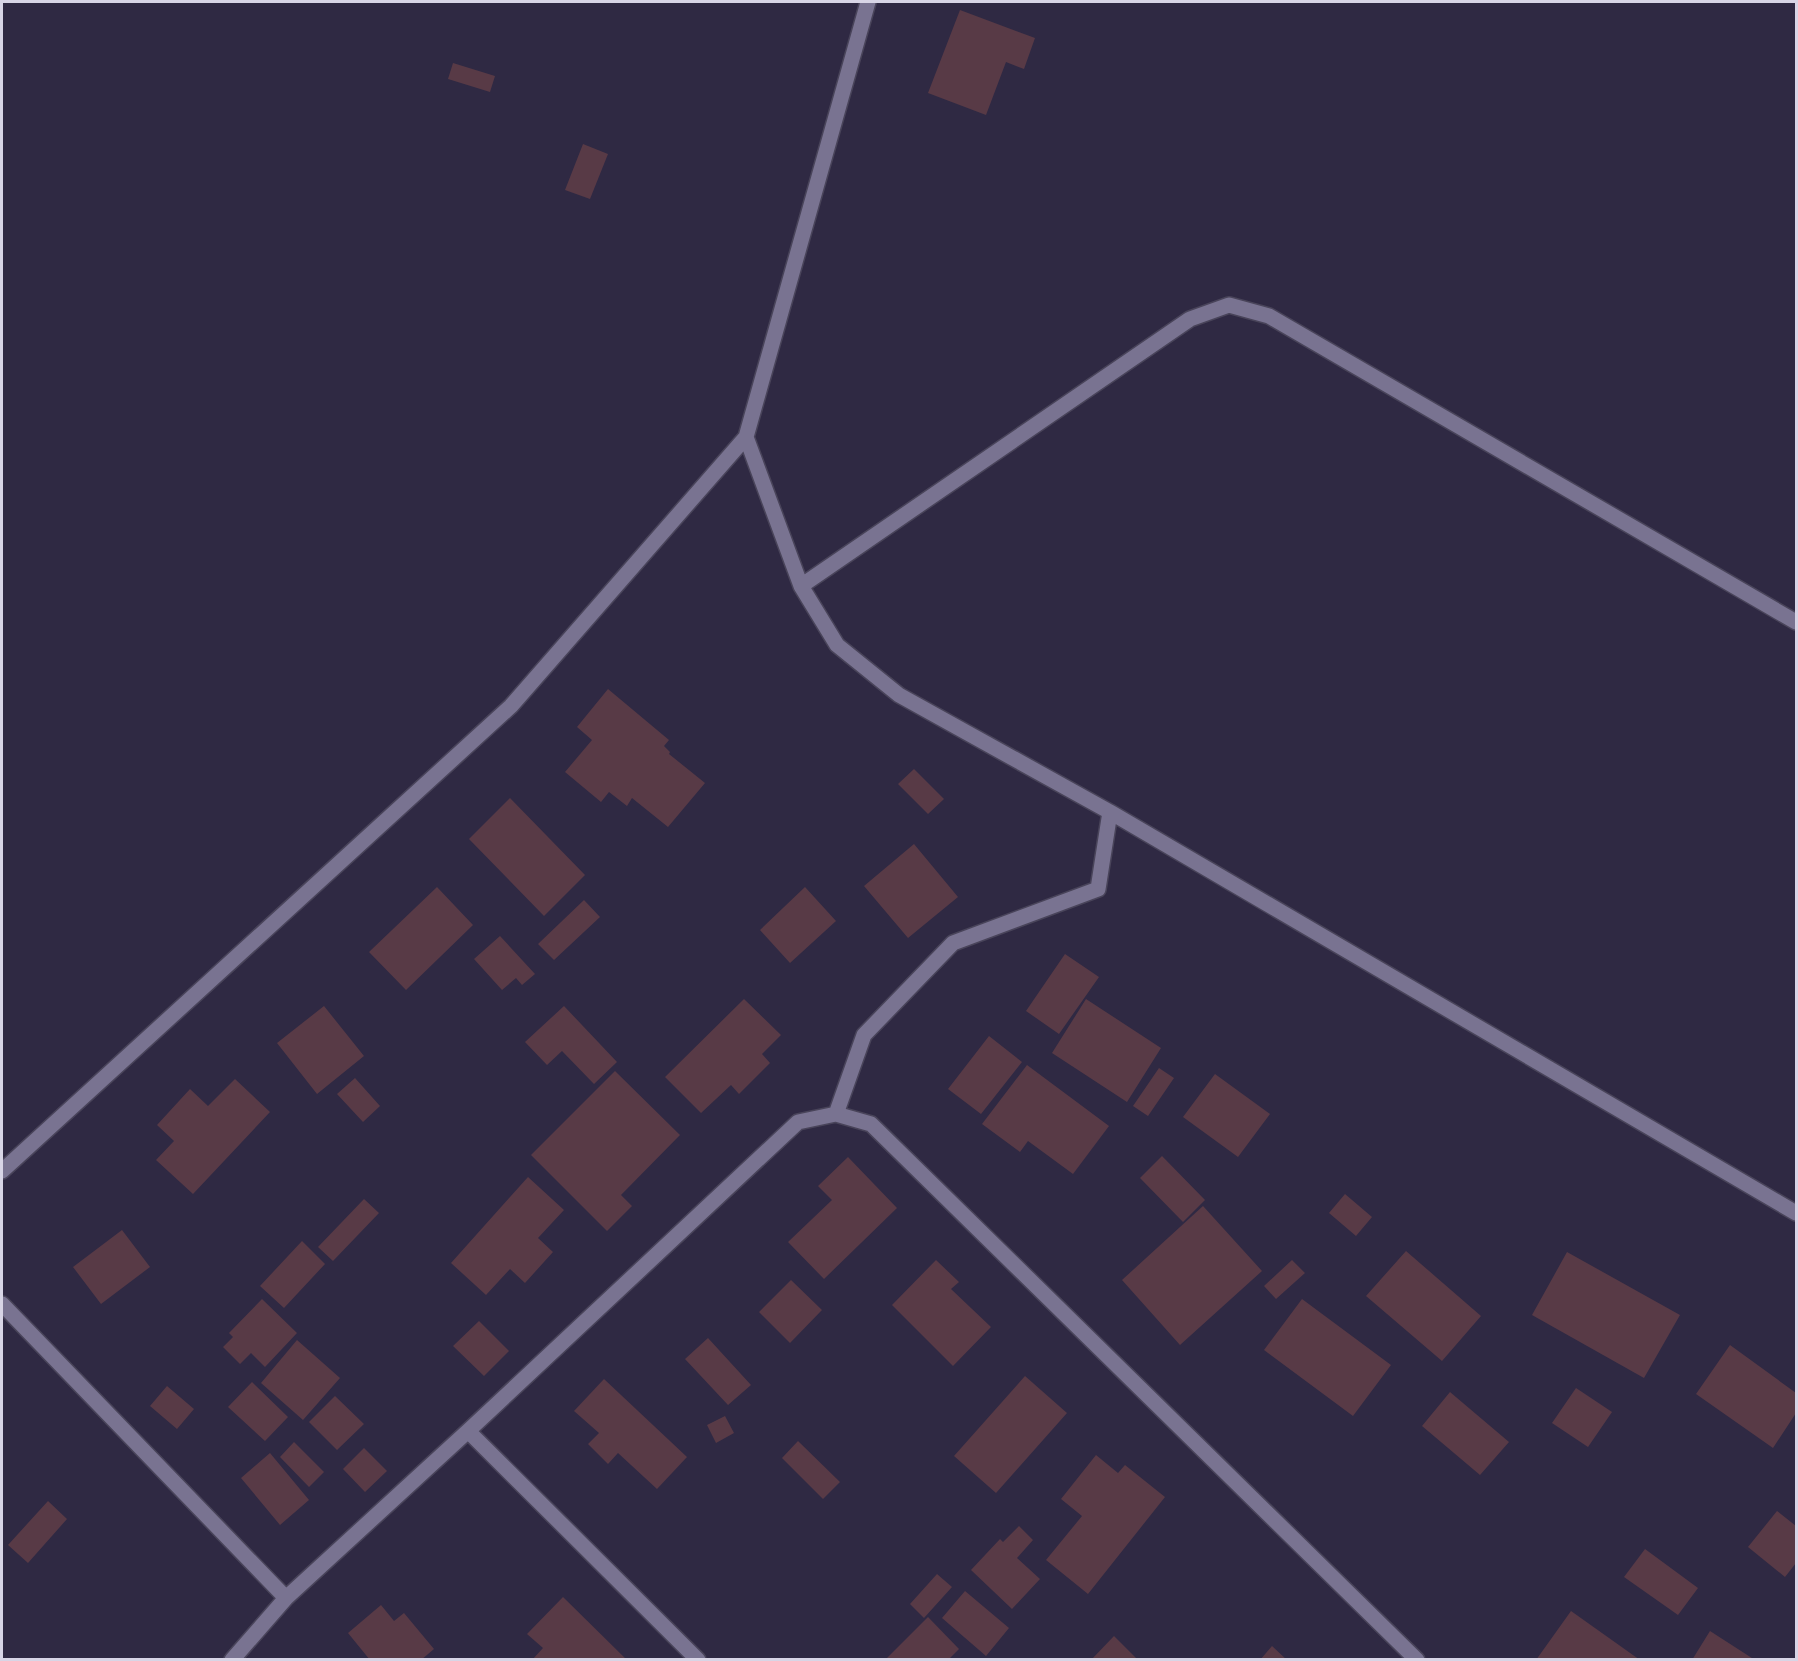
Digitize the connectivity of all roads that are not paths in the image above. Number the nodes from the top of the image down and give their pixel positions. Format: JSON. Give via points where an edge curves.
{"nodes":[{"id":1,"x":868,"y":2,"type":"edge"},
{"id":2,"x":747,"y":437,"type":"junction"},
{"id":3,"x":801,"y":586,"type":"junction"},
{"id":4,"x":1797,"y":622,"type":"edge"},
{"id":5,"x":1110,"y":812,"type":"junction"},
{"id":6,"x":836,"y":1114,"type":"junction"},
{"id":7,"x":2,"y":1172,"type":"edge"},
{"id":8,"x":1797,"y":1213,"type":"edge"},
{"id":9,"x":2,"y":1304,"type":"edge"},
{"id":10,"x":468,"y":1431,"type":"junction"},
{"id":11,"x":286,"y":1598,"type":"junction"},
{"id":12,"x":231,"y":1659,"type":"edge"},
{"id":13,"x":699,"y":1659,"type":"edge"},
{"id":14,"x":1417,"y":1659,"type":"edge"}],
"edges":[{"from":1,"to":2,"type":"street"},
{"from":2,"to":3,"type":"street"},
{"from":2,"to":7,"type":"street","via":[[511,706]]},
{"from":3,"to":4,"type":"street","via":[[1190,319],[1229,305],[1269,316]]},
{"from":3,"to":5,"type":"street","via":[[837,645],[899,695]]},
{"from":5,"to":6,"type":"street","via":[[1098,889],[953,944],[864,1035]]},
{"from":5,"to":8,"type":"street"},
{"from":6,"to":10,"type":"street","via":[[798,1122]]},
{"from":6,"to":14,"type":"street","via":[[871,1124]]},
{"from":9,"to":11,"type":"street"},
{"from":10,"to":11,"type":"street"},
{"from":10,"to":13,"type":"street"},
{"from":11,"to":12,"type":"street"}]}
